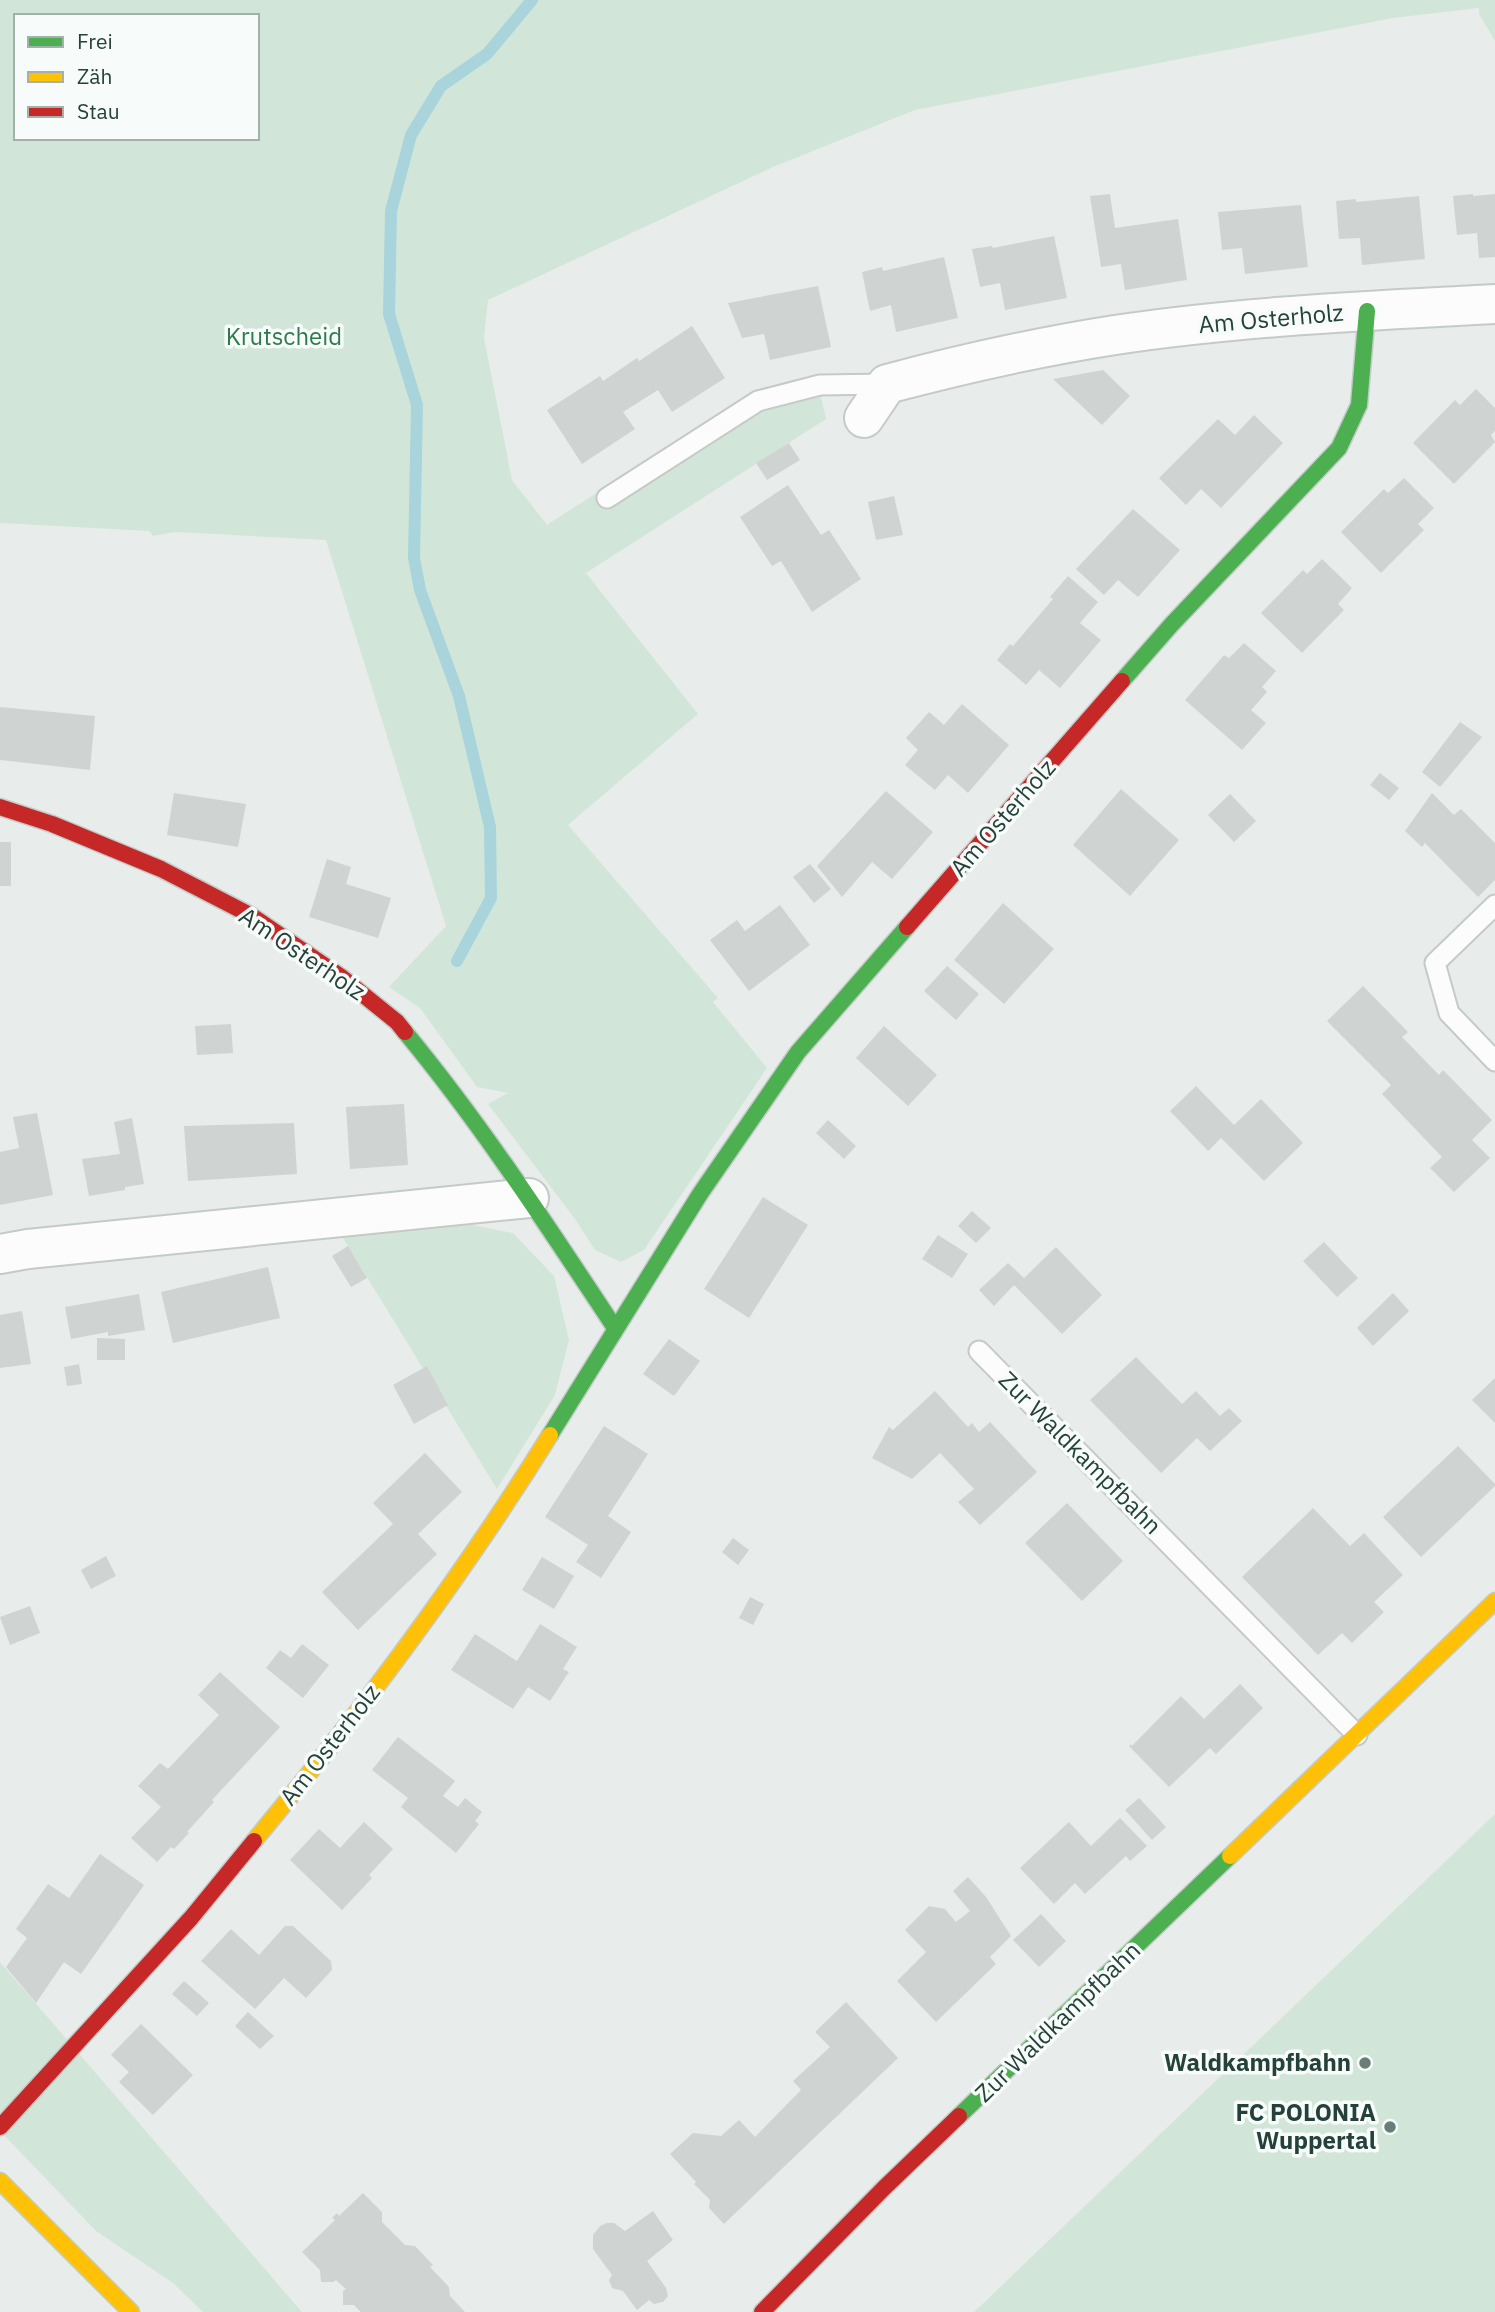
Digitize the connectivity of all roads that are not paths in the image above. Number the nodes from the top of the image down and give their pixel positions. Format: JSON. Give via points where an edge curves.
{"nodes":[{"id":1,"x":1495,"y":304,"type":"edge"},
{"id":2,"x":1367,"y":311,"type":"junction"},
{"id":3,"x":887,"y":384,"type":"junction"},
{"id":4,"x":864,"y":418,"type":"dead end"},
{"id":5,"x":607,"y":498,"type":"dead end"},
{"id":6,"x":0,"y":807,"type":"edge"},
{"id":7,"x":1495,"y":905,"type":"edge"},
{"id":8,"x":1495,"y":1061,"type":"edge"},
{"id":9,"x":528,"y":1198,"type":"junction"},
{"id":10,"x":0,"y":1254,"type":"edge"},
{"id":11,"x":615,"y":1328,"type":"junction"},
{"id":12,"x":979,"y":1351,"type":"dead end"},
{"id":13,"x":1495,"y":1601,"type":"edge"},
{"id":14,"x":1357,"y":1735,"type":"junction"},
{"id":15,"x":0,"y":2127,"type":"edge"},
{"id":16,"x":3,"y":2189,"type":"edge"},
{"id":17,"x":131,"y":2312,"type":"edge"},
{"id":18,"x":762,"y":2312,"type":"edge"}],
"edges":[{"from":1,"to":2,"type":"street","name":"Am Osterholz"},
{"from":2,"to":3,"type":"street","name":"Am Osterholz","via":[[1115,335]]},
{"from":2,"to":11,"type":"street","name":"Am Osterholz","via":[[1359,405],[1339,448],[1172,624],[798,1052],[699,1194]]},
{"from":3,"to":4,"type":"street"},
{"from":3,"to":5,"type":"lane","name":"Am Osterholz","via":[[820,385],[758,401]]},
{"from":6,"to":9,"type":"street","name":"Am Osterholz","via":[[161,869],[252,916],[340,976],[397,1022],[444,1079]]},
{"from":7,"to":8,"type":"lane","via":[[1435,963],[1450,1013]]},
{"from":9,"to":10,"type":"street"},
{"from":9,"to":11,"type":"street","name":"Am Osterholz"},
{"from":11,"to":15,"type":"street","name":"Am Osterholz","via":[[438,1606],[317,1765],[191,1918]]},
{"from":12,"to":14,"type":"lane","name":"Zur Waldkampfbahn"},
{"from":13,"to":14,"type":"street","name":"Zur Waldkampfbahn"},
{"from":14,"to":18,"type":"street","name":"Zur Waldkampfbahn","via":[[884,2188]]},
{"from":16,"to":17,"type":"street"}]}
